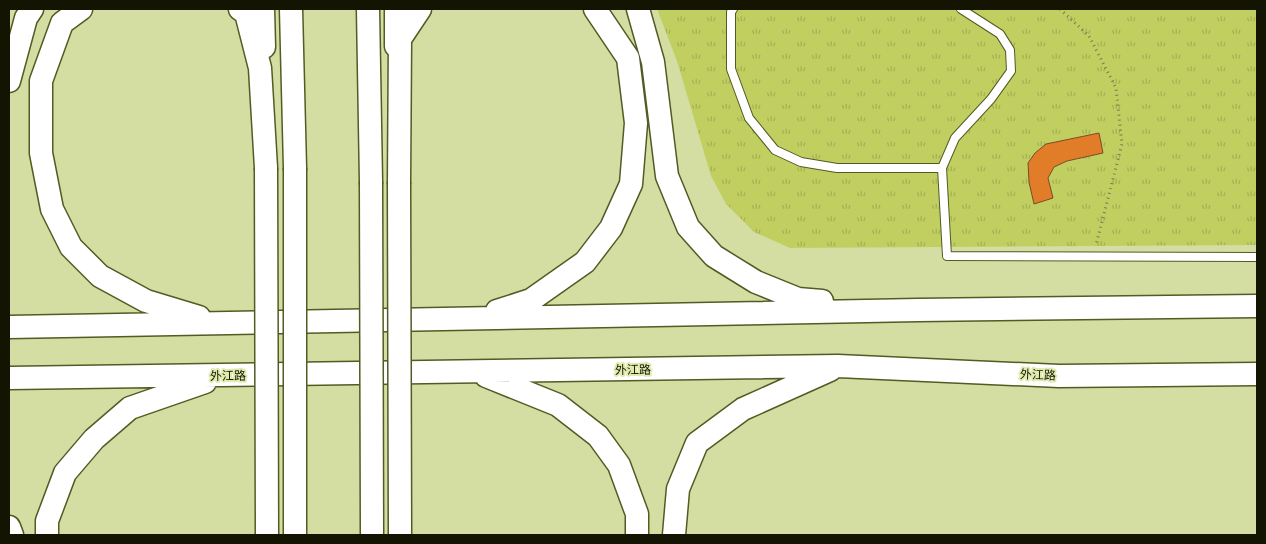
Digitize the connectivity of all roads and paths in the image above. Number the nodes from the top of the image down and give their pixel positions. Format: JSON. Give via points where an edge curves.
{"nodes":[{"id":1,"x":32,"y":9,"type":"edge"},
{"id":2,"x":81,"y":9,"type":"edge"},
{"id":3,"x":240,"y":9,"type":"edge"},
{"id":4,"x":263,"y":9,"type":"edge"},
{"id":5,"x":291,"y":9,"type":"edge"},
{"id":6,"x":368,"y":9,"type":"edge"},
{"id":7,"x":396,"y":9,"type":"edge"},
{"id":8,"x":420,"y":9,"type":"edge"},
{"id":9,"x":595,"y":9,"type":"edge"},
{"id":10,"x":638,"y":9,"type":"edge"},
{"id":11,"x":732,"y":9,"type":"edge"},
{"id":12,"x":961,"y":9,"type":"edge"},
{"id":13,"x":1060,"y":9,"type":"edge"},
{"id":14,"x":9,"y":81,"type":"edge"},
{"id":15,"x":266,"y":168,"type":"junction"},
{"id":16,"x":942,"y":168,"type":"junction"},
{"id":17,"x":399,"y":182,"type":"junction"},
{"id":18,"x":1096,"y":246,"type":"dead end"},
{"id":19,"x":1257,"y":257,"type":"edge"},
{"id":20,"x":1257,"y":306,"type":"edge"},
{"id":21,"x":918,"y":310,"type":"junction"},
{"id":22,"x":474,"y":318,"type":"junction"},
{"id":23,"x":219,"y":323,"type":"junction"},
{"id":24,"x":9,"y":327,"type":"edge"},
{"id":25,"x":838,"y":366,"type":"junction"},
{"id":26,"x":479,"y":372,"type":"junction"},
{"id":27,"x":1257,"y":374,"type":"edge"},
{"id":28,"x":222,"y":376,"type":"junction"},
{"id":29,"x":9,"y":378,"type":"edge"},
{"id":30,"x":9,"y":527,"type":"edge"},
{"id":31,"x":12,"y":535,"type":"edge"},
{"id":32,"x":47,"y":535,"type":"edge"},
{"id":33,"x":267,"y":535,"type":"edge"},
{"id":34,"x":295,"y":535,"type":"edge"},
{"id":35,"x":372,"y":535,"type":"edge"},
{"id":36,"x":400,"y":535,"type":"edge"},
{"id":37,"x":638,"y":535,"type":"edge"},
{"id":38,"x":674,"y":535,"type":"edge"}],
"edges":[{"from":1,"to":14,"type":"main road","via":[[26,18]]},
{"from":2,"to":23,"type":"main road","via":[[62,23],[42,82],[41,153],[52,209],[71,247],[100,276],[146,301]]},
{"from":3,"to":15,"type":"main road","via":[[246,13],[260,68]]},
{"from":4,"to":15,"type":"main road"},
{"from":5,"to":34,"type":"main road","bridge":true,"via":[[295,168]]},
{"from":6,"to":35,"type":"main road","bridge":true},
{"from":7,"to":17,"type":"main road"},
{"from":8,"to":17,"type":"main road","via":[[400,39]]},
{"from":9,"to":22,"type":"main road","via":[[628,58],[636,123],[631,184],[611,228],[585,262],[530,300]]},
{"from":10,"to":21,"type":"main road","via":[[653,62],[667,176],[688,227],[714,256],[756,282],[798,299]]},
{"from":11,"to":16,"type":"lane","via":[[730,69],[749,118],[774,150],[801,162],[837,168]]},
{"from":12,"to":16,"type":"lane","via":[[1000,34],[1010,50],[1011,71],[992,98],[955,138]]},
{"from":13,"to":18,"type":"path","via":[[1089,36],[1116,88],[1122,144]]},
{"from":15,"to":33,"type":"main road","bridge":true},
{"from":16,"to":19,"type":"lane","via":[[947,256]]},
{"from":17,"to":36,"type":"main road","bridge":true},
{"from":20,"to":21,"type":"main road"},
{"from":21,"to":22,"type":"main road"},
{"from":22,"to":23,"type":"main road"},
{"from":23,"to":24,"type":"main road"},
{"from":25,"to":26,"type":"main road","name":"外江路"},
{"from":25,"to":27,"type":"main road","name":"外江路","via":[[1060,376]]},
{"from":25,"to":38,"type":"main road","via":[[743,409],[696,444],[678,489]]},
{"from":26,"to":28,"type":"main road","name":"外江路"},
{"from":26,"to":37,"type":"main road","via":[[558,405],[598,436],[619,465],[637,514]]},
{"from":28,"to":29,"type":"main road","name":"外江路"},
{"from":28,"to":32,"type":"main road","via":[[130,408],[94,440],[66,473],[47,521]]},
{"from":30,"to":31,"type":"main road"}]}
